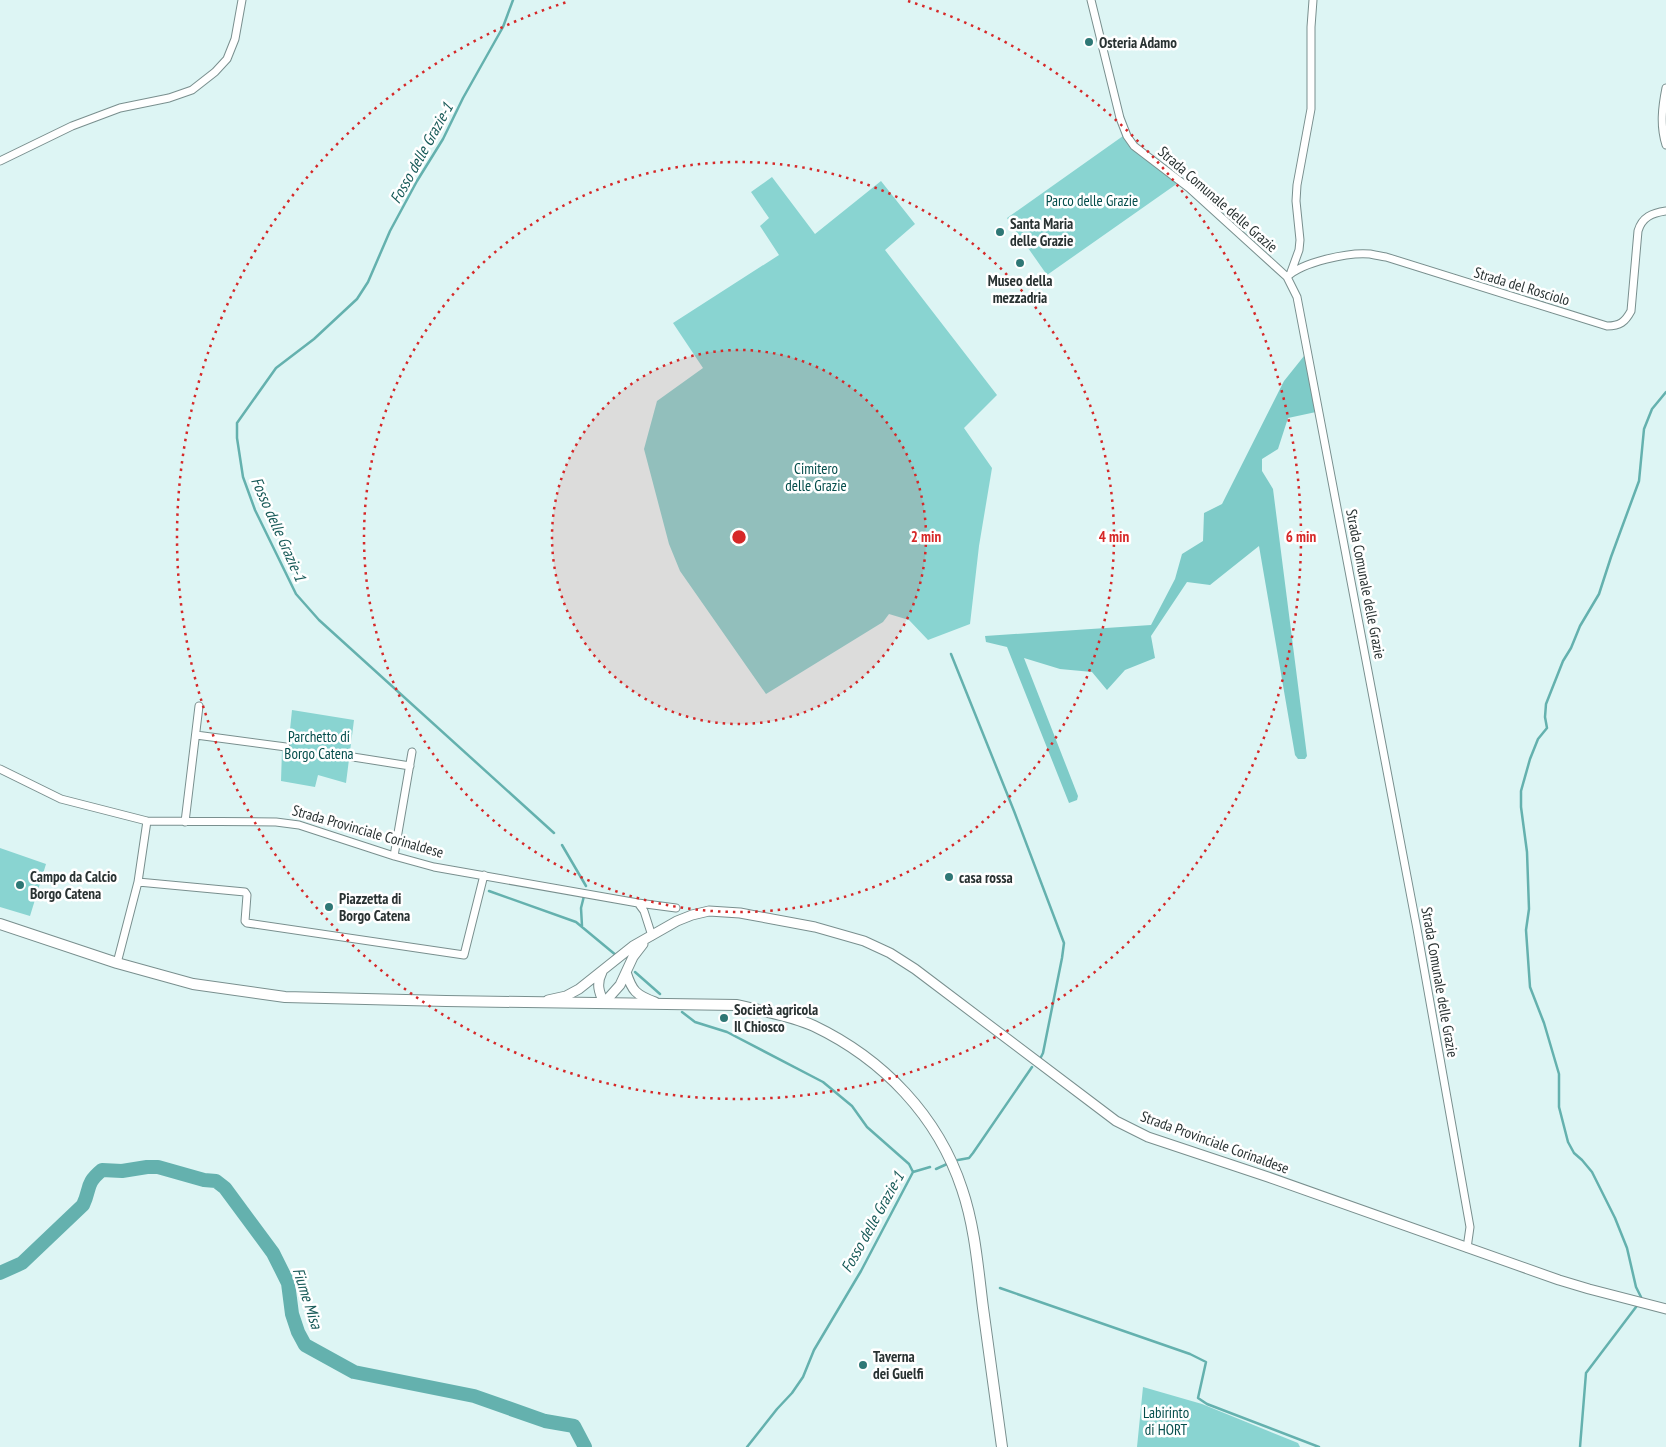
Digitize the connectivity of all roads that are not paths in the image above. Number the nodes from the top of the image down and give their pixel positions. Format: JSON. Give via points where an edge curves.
{"nodes":[{"id":1,"x":242,"y":0,"type":"edge"},
{"id":2,"x":1091,"y":0,"type":"edge"},
{"id":3,"x":1313,"y":0,"type":"edge"},
{"id":4,"x":1666,"y":88,"type":"edge"},
{"id":5,"x":1666,"y":146,"type":"edge"},
{"id":6,"x":0,"y":162,"type":"edge"},
{"id":7,"x":1666,"y":211,"type":"edge"},
{"id":8,"x":1289,"y":275,"type":"junction"},
{"id":9,"x":199,"y":706,"type":"dead end"},
{"id":10,"x":196,"y":735,"type":"junction"},
{"id":11,"x":286,"y":747,"type":"dead end"},
{"id":12,"x":412,"y":752,"type":"dead end"},
{"id":13,"x":353,"y":757,"type":"dead end"},
{"id":14,"x":410,"y":766,"type":"junction"},
{"id":15,"x":0,"y":769,"type":"edge"},
{"id":16,"x":147,"y":821,"type":"junction"},
{"id":17,"x":185,"y":822,"type":"junction"},
{"id":18,"x":394,"y":856,"type":"junction"},
{"id":19,"x":484,"y":875,"type":"junction"},
{"id":20,"x":138,"y":882,"type":"junction"},
{"id":21,"x":638,"y":903,"type":"junction"},
{"id":22,"x":676,"y":908,"type":"dead end"},
{"id":23,"x":0,"y":924,"type":"edge"},
{"id":24,"x":652,"y":936,"type":"junction"},
{"id":25,"x":118,"y":963,"type":"junction"},
{"id":26,"x":603,"y":970,"type":"junction"},
{"id":27,"x":626,"y":972,"type":"junction"},
{"id":28,"x":539,"y":1002,"type":"junction"},
{"id":29,"x":604,"y":1003,"type":"junction"},
{"id":30,"x":662,"y":1005,"type":"junction"},
{"id":31,"x":1467,"y":1248,"type":"junction"},
{"id":32,"x":1666,"y":1309,"type":"edge"},
{"id":33,"x":1002,"y":1447,"type":"edge"}],
"edges":[{"from":1,"to":6,"type":"street","via":[[235,39],[227,59],[192,90],[120,108],[72,126]]},
{"from":2,"to":8,"type":"street","name":"Strada Comunale delle Grazie","via":[[1120,118],[1134,146],[1189,188]]},
{"from":3,"to":8,"type":"street","via":[[1312,109],[1297,185],[1299,250]]},
{"from":4,"to":5,"type":"street","via":[[1661,125]]},
{"from":7,"to":8,"type":"street","name":"Strada del Rosciolo","via":[[1647,216],[1641,222],[1631,311],[1617,326],[1607,326],[1369,254],[1316,261]]},
{"from":8,"to":31,"type":"street","name":"Strada Comunale delle Grazie","via":[[1297,297],[1417,929],[1470,1227]]},
{"from":9,"to":10,"type":"street"},
{"from":10,"to":11,"type":"street"},
{"from":10,"to":17,"type":"street"},
{"from":12,"to":14,"type":"street"},
{"from":13,"to":14,"type":"street"},
{"from":14,"to":18,"type":"street"},
{"from":15,"to":16,"type":"street","name":"Strada Provinciale Corinaldese","via":[[60,800]]},
{"from":16,"to":17,"type":"street","name":"Strada Provinciale Corinaldese"},
{"from":16,"to":20,"type":"street"},
{"from":17,"to":18,"type":"street","name":"Strada Provinciale Corinaldese","via":[[299,825]]},
{"from":18,"to":19,"type":"street","name":"Strada Provinciale Corinaldese","via":[[434,867]]},
{"from":19,"to":20,"type":"street","via":[[464,955],[248,923],[245,921],[245,892]]},
{"from":19,"to":21,"type":"street","name":"Strada Provinciale Corinaldese"},
{"from":20,"to":25,"type":"street"},
{"from":21,"to":22,"type":"street","name":"Strada Provinciale Corinaldese"},
{"from":21,"to":24,"type":"street"},
{"from":23,"to":25,"type":"main road","name":"Strada Provinciale Corinaldese"},
{"from":24,"to":26,"type":"street","name":"Strada Provinciale Corinaldese","via":[[633,946]]},
{"from":24,"to":27,"type":"street","name":"Strada Provinciale Corinaldese","via":[[639,947]]},
{"from":24,"to":31,"type":"street","name":"Strada Provinciale Corinaldese","via":[[692,915],[717,911],[806,926],[864,941],[915,969],[1116,1122],[1148,1137]]},
{"from":25,"to":28,"type":"main road","name":"Strada Provinciale Corinaldese","via":[[193,984],[285,997]]},
{"from":26,"to":28,"type":"street","name":"Strada Provinciale Corinaldese","via":[[566,996]]},
{"from":26,"to":29,"type":"street","via":[[598,980]]},
{"from":27,"to":29,"type":"street","name":"Strada Provinciale Corinaldese","via":[[620,986]]},
{"from":27,"to":30,"type":"street","via":[[640,997]]},
{"from":28,"to":29,"type":"main road","name":"Strada Provinciale Corinaldese"},
{"from":29,"to":30,"type":"main road"},
{"from":30,"to":33,"type":"main road","via":[[737,1005],[812,1026],[846,1044],[884,1071],[928,1120],[948,1153],[963,1190],[973,1232]]},
{"from":31,"to":32,"type":"street","name":"Strada Provinciale Corinaldese","via":[[1588,1289]]}]}
